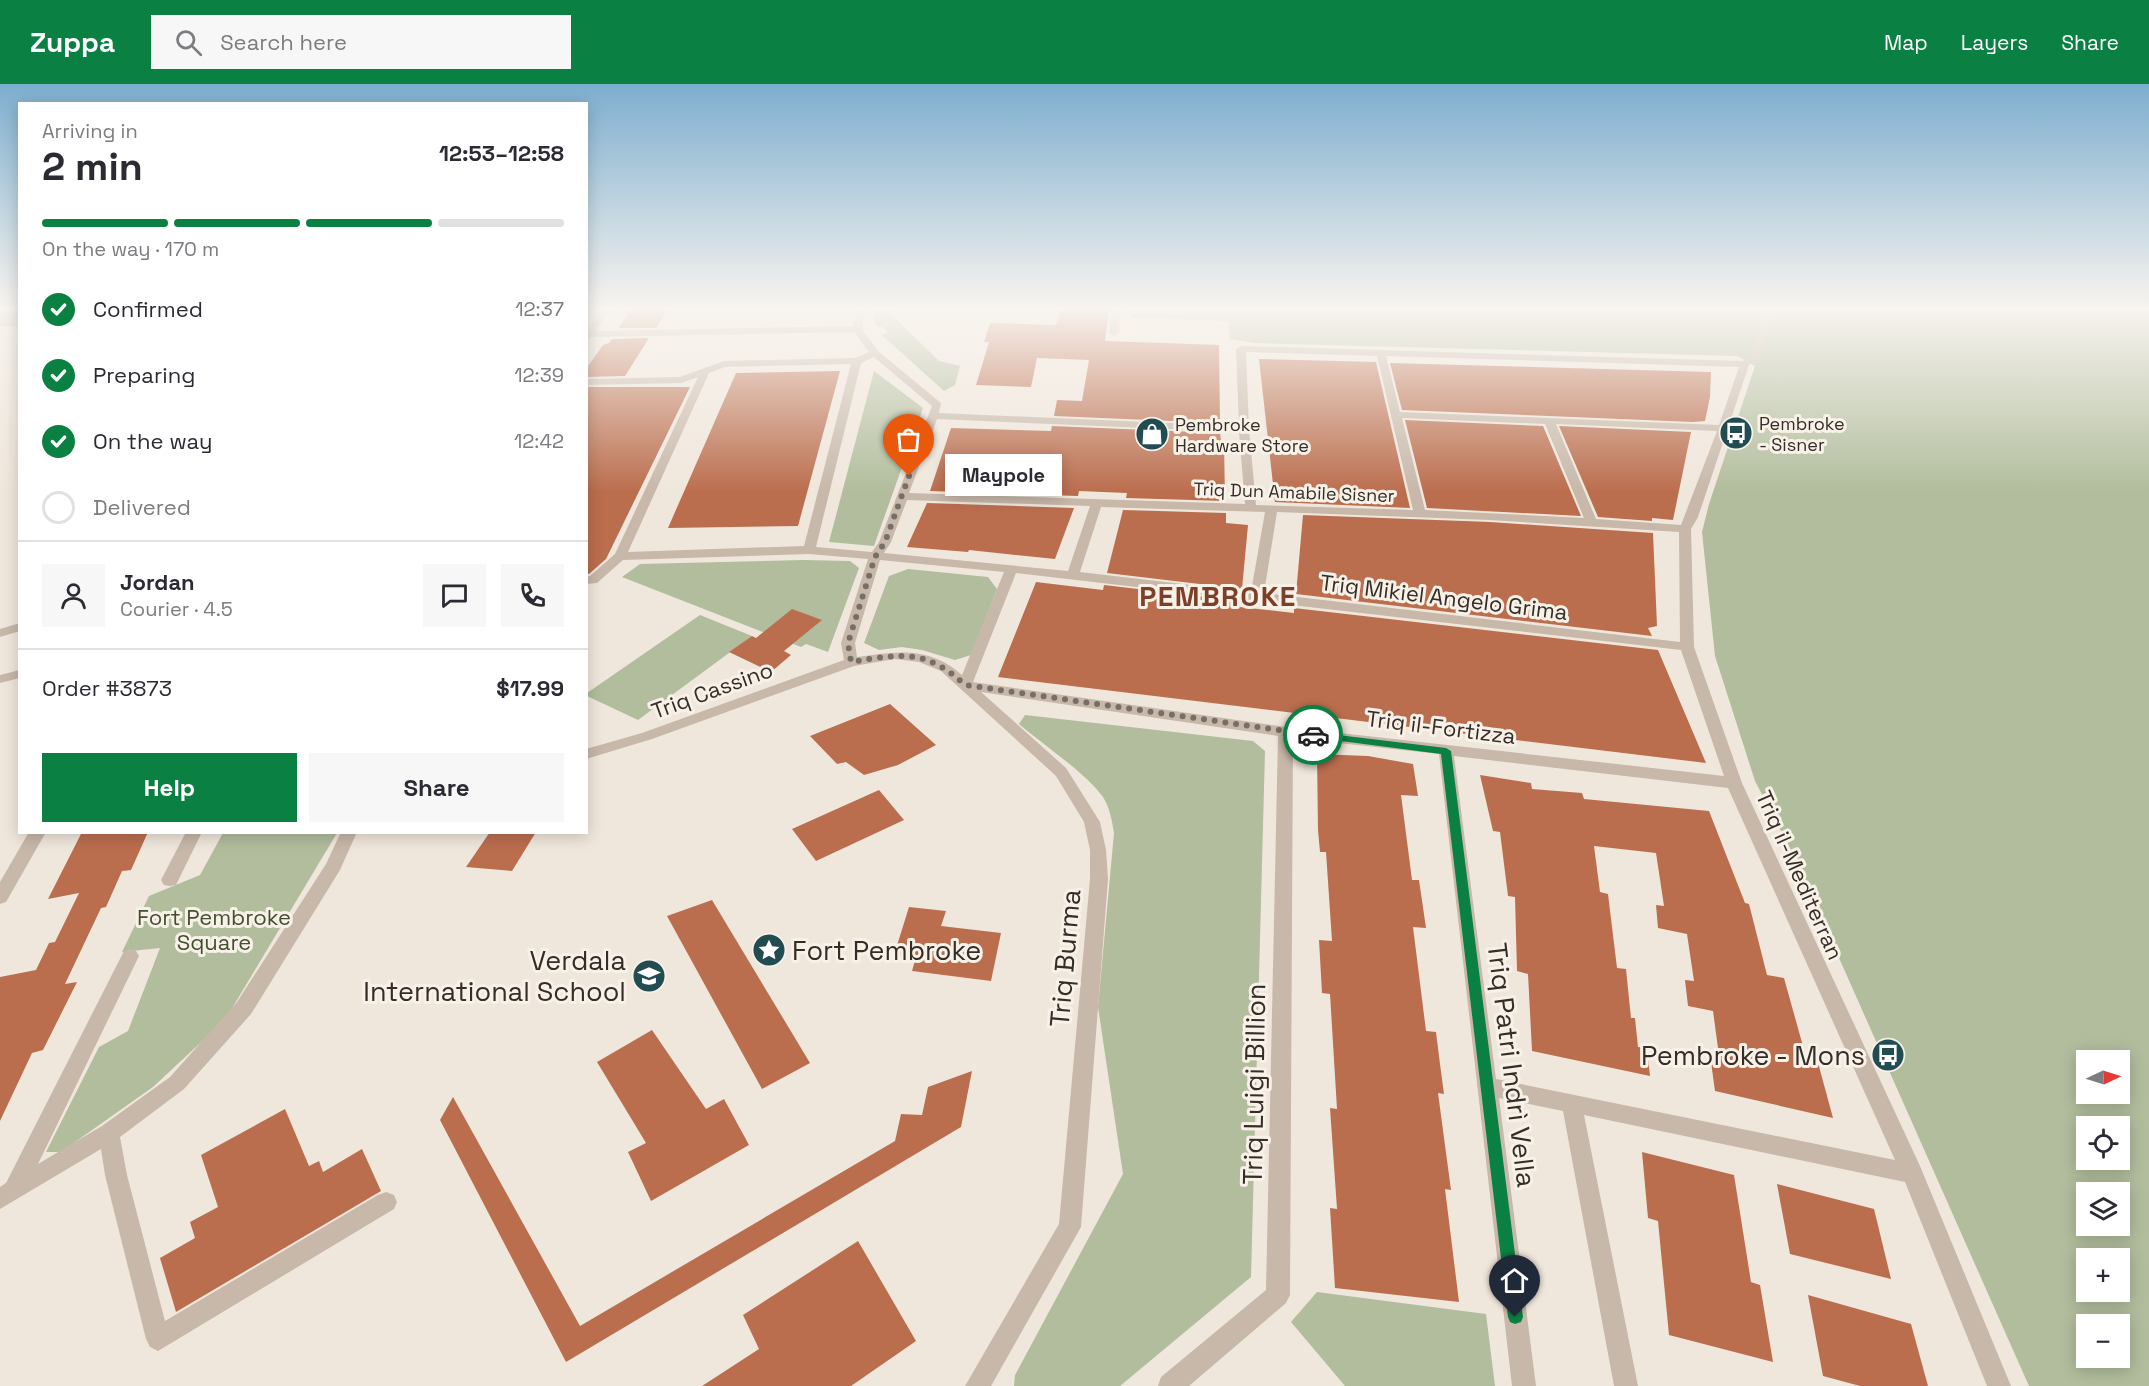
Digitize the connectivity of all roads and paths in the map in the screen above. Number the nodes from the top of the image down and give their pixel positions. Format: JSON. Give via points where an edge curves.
{"nodes":[{"id":1,"x":710,"y":370,"type":"edge"},
{"id":2,"x":855,"y":370,"type":"edge"},
{"id":3,"x":895,"y":370,"type":"edge"},
{"id":4,"x":1242,"y":370,"type":"edge"},
{"id":5,"x":1385,"y":370,"type":"edge"},
{"id":6,"x":1743,"y":370,"type":"edge"},
{"id":7,"x":705,"y":372,"type":"junction"},
{"id":8,"x":588,"y":382,"type":"edge"},
{"id":9,"x":1397,"y":415,"type":"junction"},
{"id":10,"x":933,"y":416,"type":"junction"},
{"id":11,"x":1550,"y":423,"type":"junction"},
{"id":12,"x":1722,"y":428,"type":"junction"},
{"id":13,"x":1244,"y":429,"type":"junction"},
{"id":14,"x":901,"y":496,"type":"junction"},
{"id":15,"x":1096,"y":505,"type":"junction"},
{"id":16,"x":1251,"y":508,"type":"junction"},
{"id":17,"x":1271,"y":510,"type":"junction"},
{"id":18,"x":1420,"y":514,"type":"junction"},
{"id":19,"x":1591,"y":521,"type":"junction"},
{"id":20,"x":1685,"y":529,"type":"junction"},
{"id":21,"x":809,"y":550,"type":"junction"},
{"id":22,"x":620,"y":555,"type":"junction"},
{"id":23,"x":875,"y":557,"type":"junction"},
{"id":24,"x":1011,"y":571,"type":"junction"},
{"id":25,"x":1073,"y":575,"type":"junction"},
{"id":26,"x":588,"y":580,"type":"edge"},
{"id":27,"x":1257,"y":596,"type":"junction"},
{"id":28,"x":18,"y":628,"type":"edge"},
{"id":29,"x":0,"y":633,"type":"edge"},
{"id":30,"x":1687,"y":647,"type":"junction"},
{"id":31,"x":851,"y":662,"type":"junction"},
{"id":32,"x":18,"y":674,"type":"edge"},
{"id":33,"x":0,"y":679,"type":"edge"},
{"id":34,"x":965,"y":685,"type":"junction"},
{"id":35,"x":1286,"y":732,"type":"junction"},
{"id":36,"x":1446,"y":751,"type":"junction"},
{"id":37,"x":588,"y":753,"type":"edge"},
{"id":38,"x":1734,"y":783,"type":"junction"},
{"id":39,"x":37,"y":834,"type":"edge"},
{"id":40,"x":193,"y":834,"type":"edge"},
{"id":41,"x":348,"y":834,"type":"edge"},
{"id":42,"x":170,"y":880,"type":"dead end"},
{"id":43,"x":0,"y":897,"type":"edge"},
{"id":44,"x":130,"y":956,"type":"dead end"},
{"id":45,"x":1486,"y":1086,"type":"junction"},
{"id":46,"x":1572,"y":1104,"type":"junction"},
{"id":47,"x":109,"y":1133,"type":"junction"},
{"id":48,"x":1912,"y":1173,"type":"junction"},
{"id":49,"x":7,"y":1195,"type":"edge"},
{"id":50,"x":386,"y":1202,"type":"dead end"},
{"id":51,"x":979,"y":1385,"type":"edge"},
{"id":52,"x":1170,"y":1386,"type":"edge"},
{"id":53,"x":1524,"y":1386,"type":"edge"},
{"id":54,"x":1626,"y":1386,"type":"edge"},
{"id":55,"x":1999,"y":1386,"type":"edge"}],
"edges":[{"from":1,"to":7,"type":"street"},
{"from":2,"to":21,"type":"street"},
{"from":3,"to":10,"type":"street","via":[[937,405]]},
{"from":4,"to":13,"type":"street"},
{"from":5,"to":9,"type":"street"},
{"from":6,"to":12,"type":"street","name":"Triq il-Mediterran"},
{"from":7,"to":8,"type":"street","via":[[681,380]]},
{"from":7,"to":22,"type":"street"},
{"from":9,"to":11,"type":"street"},
{"from":9,"to":18,"type":"street"},
{"from":10,"to":13,"type":"street"},
{"from":10,"to":14,"type":"street"},
{"from":11,"to":12,"type":"street"},
{"from":11,"to":19,"type":"street"},
{"from":12,"to":20,"type":"street","name":"Triq il-Mediterran"},
{"from":13,"to":16,"type":"street"},
{"from":14,"to":15,"type":"street","name":"Triq Dun Amabile Sisner"},
{"from":14,"to":23,"type":"street","via":[[885,542]]},
{"from":15,"to":16,"type":"street","name":"Triq Dun Amabile Sisner"},
{"from":15,"to":25,"type":"street"},
{"from":16,"to":17,"type":"street","name":"Triq Dun Amabile Sisner"},
{"from":17,"to":18,"type":"street","name":"Triq Dun Amabile Sisner"},
{"from":17,"to":27,"type":"street"},
{"from":18,"to":19,"type":"street","name":"Triq Dun Amabile Sisner"},
{"from":19,"to":20,"type":"street","name":"Triq Dun Amabile Sisner"},
{"from":20,"to":30,"type":"street","name":"Triq il-Mediterran"},
{"from":21,"to":22,"type":"street","name":"Triq Mikiel Angelo Grima"},
{"from":21,"to":23,"type":"street","name":"Triq Mikiel Angelo Grima"},
{"from":22,"to":26,"type":"street","via":[[593,580]]},
{"from":23,"to":24,"type":"street","name":"Triq Mikiel Angelo Grima"},
{"from":23,"to":31,"type":"street","via":[[848,643]]},
{"from":24,"to":25,"type":"street","name":"Triq Mikiel Angelo Grima"},
{"from":24,"to":34,"type":"street"},
{"from":25,"to":27,"type":"street","name":"Triq Mikiel Angelo Grima"},
{"from":27,"to":30,"type":"street","name":"Triq Mikiel Angelo Grima"},
{"from":28,"to":29,"type":"street"},
{"from":30,"to":38,"type":"street","name":"Triq il-Mediterran"},
{"from":31,"to":34,"type":"street","name":"Triq Burma","via":[[895,655],[922,658],[946,668]]},
{"from":31,"to":37,"type":"street","name":"Triq Cassino"},
{"from":32,"to":33,"type":"street"},
{"from":34,"to":35,"type":"street","name":"Triq il-Fortizza"},
{"from":34,"to":51,"type":"street","name":"Triq Burma","via":[[1061,772],[1092,822],[1099,879],[1070,1227]]},
{"from":35,"to":36,"type":"street","name":"Triq il-Fortizza"},
{"from":35,"to":52,"type":"street","name":"Triq Luigi Billion","via":[[1278,1295]]},
{"from":36,"to":38,"type":"street","name":"Triq il-Fortizza"},
{"from":36,"to":45,"type":"street","name":"Triq Patri Indrì Vella"},
{"from":38,"to":48,"type":"street","name":"Triq il-Mediterran"},
{"from":39,"to":43,"type":"street"},
{"from":40,"to":42,"type":"street"},
{"from":41,"to":47,"type":"street","via":[[334,866],[244,1008],[177,1083]]},
{"from":44,"to":49,"type":"street"},
{"from":45,"to":46,"type":"street"},
{"from":45,"to":53,"type":"street","name":"Triq Patri Indrì Vella"},
{"from":46,"to":48,"type":"street"},
{"from":46,"to":54,"type":"street"},
{"from":47,"to":49,"type":"street"},
{"from":47,"to":50,"type":"street","via":[[158,1339]]},
{"from":48,"to":55,"type":"street","name":"Triq il-Mediterran"}]}
